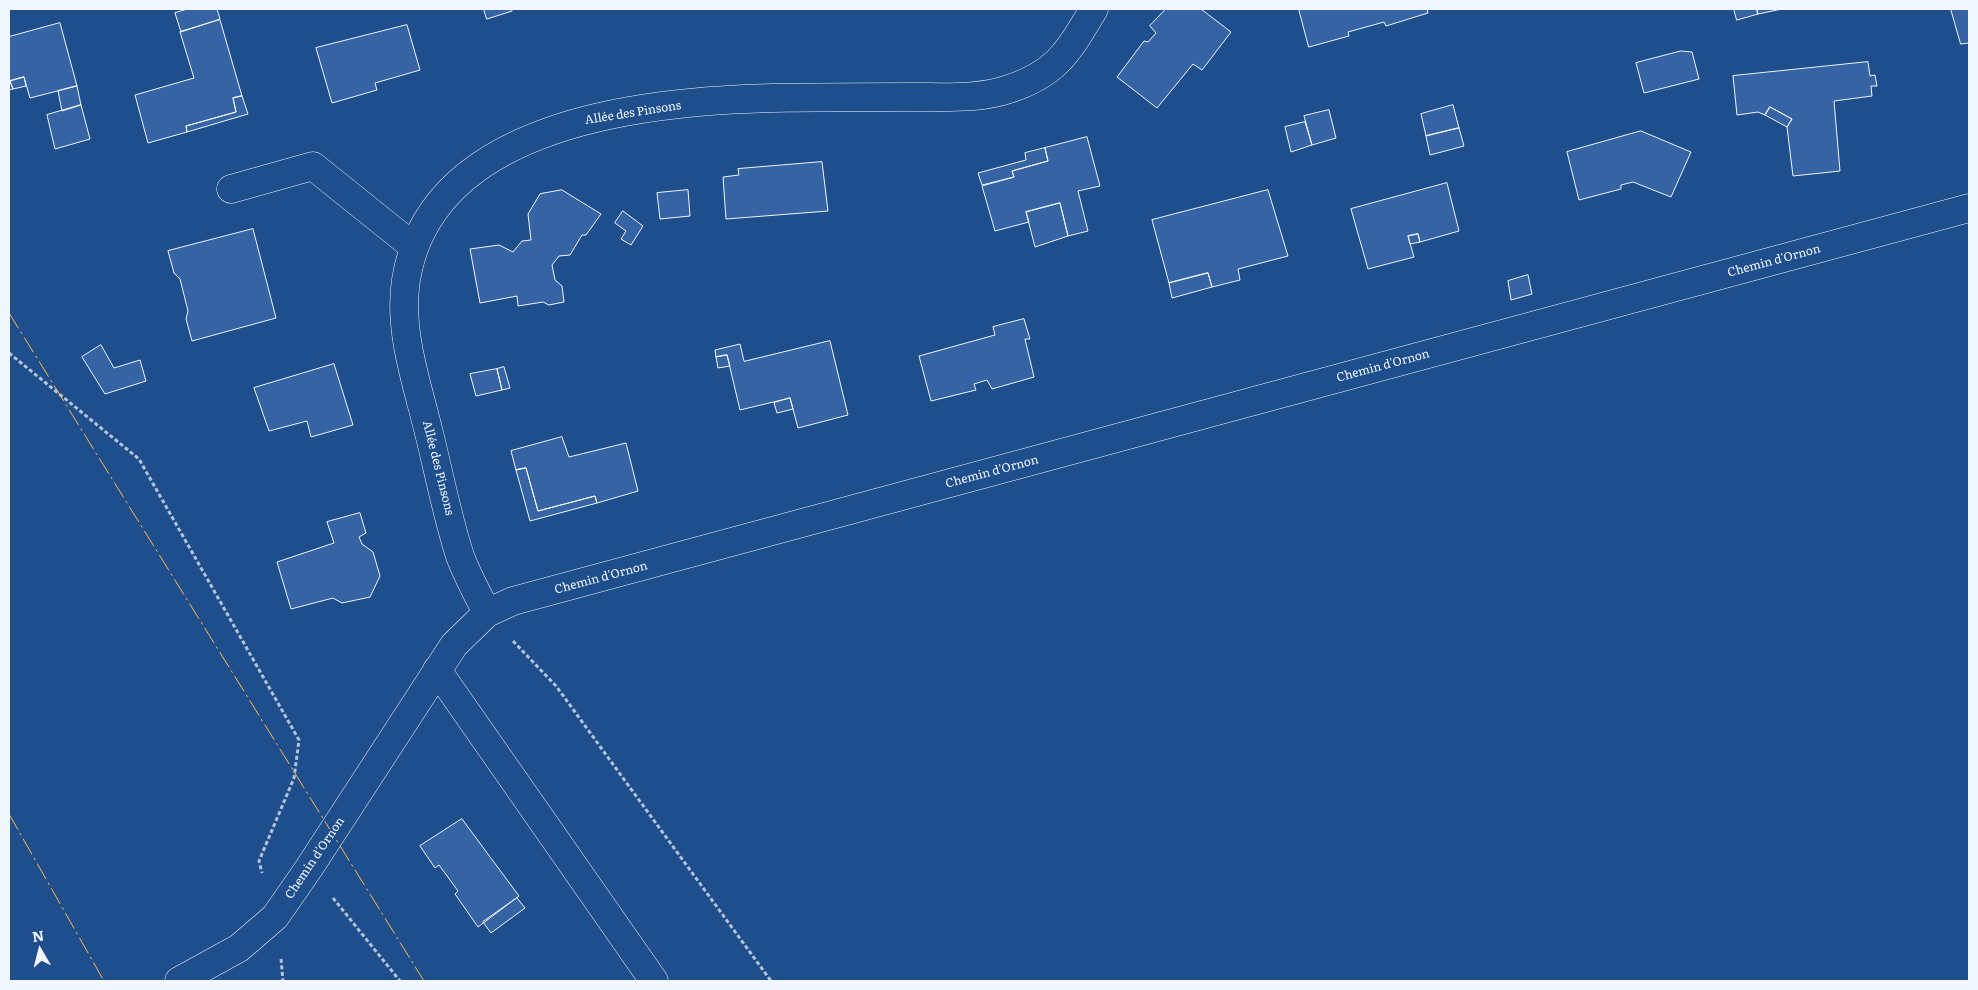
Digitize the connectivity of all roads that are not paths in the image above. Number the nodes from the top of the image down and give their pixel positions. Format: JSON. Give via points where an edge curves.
{"nodes":[{"id":1,"x":1094,"y":9,"type":"edge"},
{"id":2,"x":231,"y":189,"type":"dead end"},
{"id":3,"x":1969,"y":208,"type":"edge"},
{"id":4,"x":414,"y":247,"type":"junction"},
{"id":5,"x":487,"y":613,"type":"junction"},
{"id":6,"x":437,"y":670,"type":"junction"},
{"id":7,"x":179,"y":981,"type":"edge"},
{"id":8,"x":654,"y":981,"type":"edge"}],
"edges":[{"from":1,"to":4,"type":"street","name":"Allée des Pinsons","via":[[1060,62],[1036,78],[1008,90],[981,95],[770,98],[686,104],[615,114],[563,126],[484,161],[454,187],[430,215]]},
{"from":2,"to":4,"type":"street","via":[[314,166]]},
{"from":3,"to":5,"type":"street","name":"Chemin d'Ornon","via":[[513,601]]},
{"from":4,"to":5,"type":"street","name":"Allée des Pinsons","via":[[406,280],[404,316],[409,353],[460,557]]},
{"from":5,"to":6,"type":"street","name":"Chemin d'Ornon","via":[[454,645]]},
{"from":6,"to":7,"type":"street","name":"Chemin d'Ornon","via":[[276,917],[239,948]]},
{"from":6,"to":8,"type":"street"}]}
